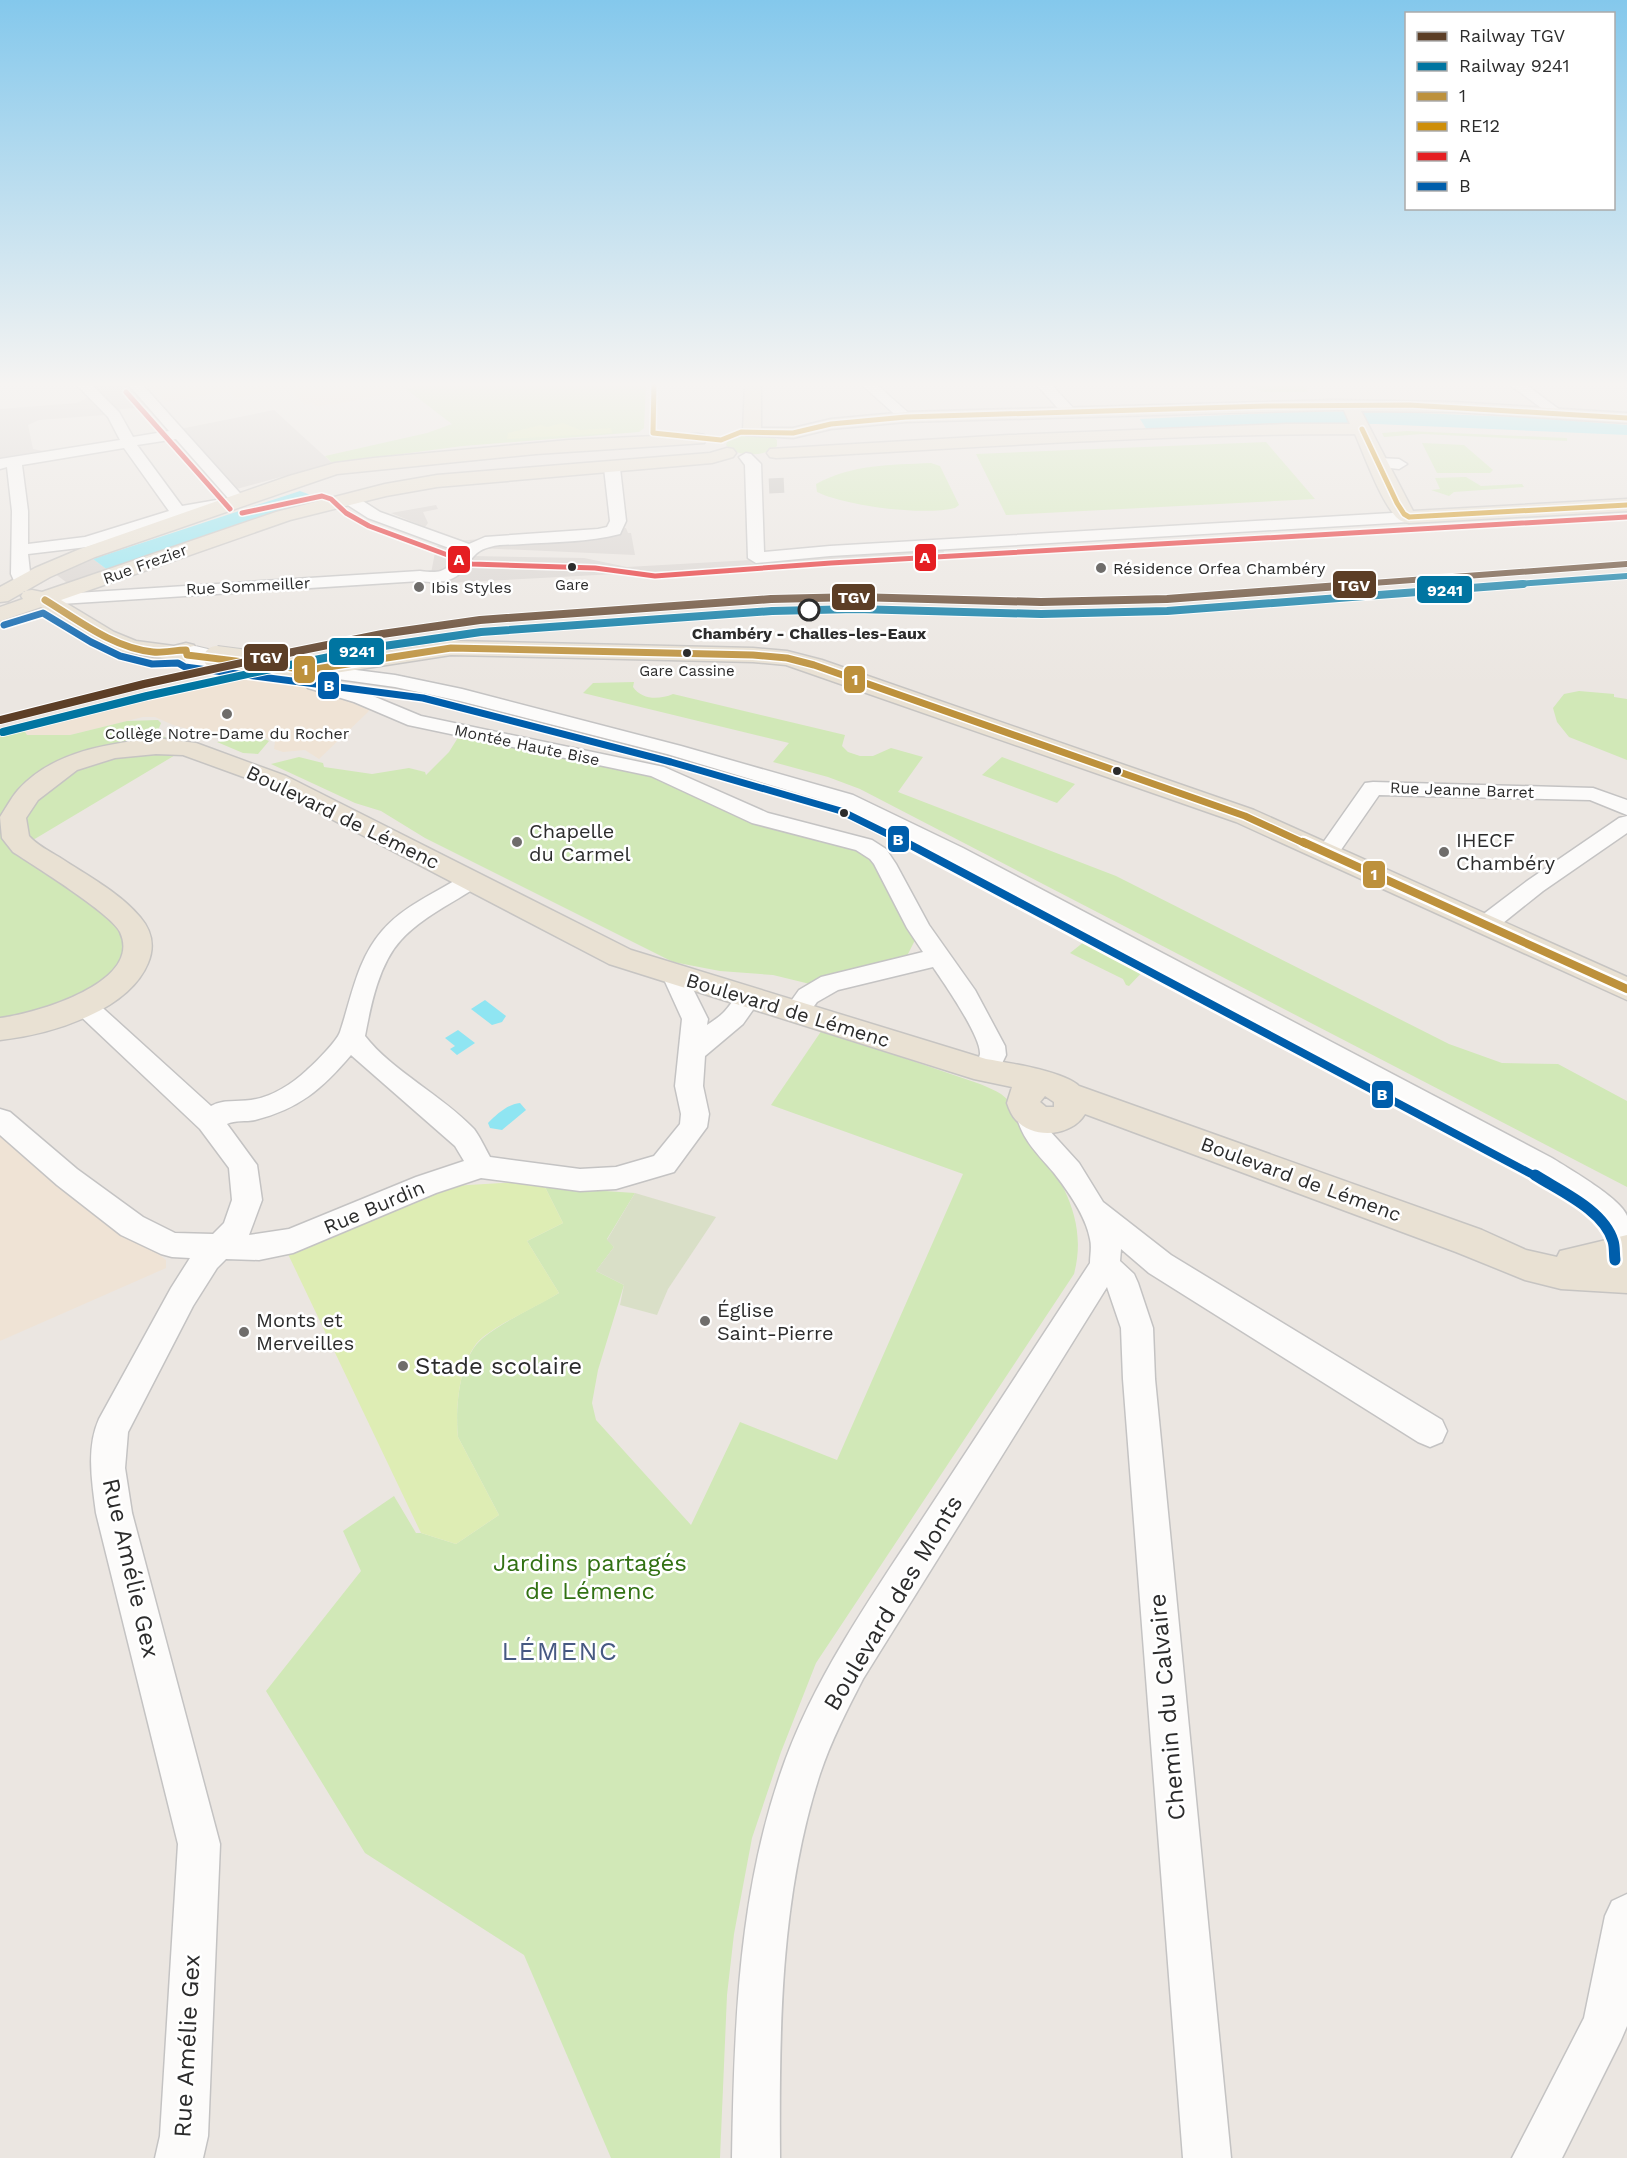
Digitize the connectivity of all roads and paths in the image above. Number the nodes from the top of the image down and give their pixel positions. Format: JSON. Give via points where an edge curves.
{"nodes":[{"id":1,"x":13,"y":485,"type":"edge"},
{"id":2,"x":159,"y":485,"type":"edge"},
{"id":3,"x":224,"y":485,"type":"edge"},
{"id":4,"x":279,"y":485,"type":"edge"},
{"id":5,"x":419,"y":485,"type":"edge"},
{"id":6,"x":614,"y":485,"type":"edge"},
{"id":7,"x":759,"y":485,"type":"edge"},
{"id":8,"x":1395,"y":485,"type":"edge"},
{"id":9,"x":17,"y":498,"type":"junction"},
{"id":10,"x":349,"y":499,"type":"junction"},
{"id":11,"x":0,"y":500,"type":"edge"},
{"id":12,"x":239,"y":501,"type":"junction"},
{"id":13,"x":1627,"y":505,"type":"edge"},
{"id":14,"x":179,"y":513,"type":"junction"},
{"id":15,"x":1409,"y":517,"type":"junction"},
{"id":16,"x":20,"y":550,"type":"junction"},
{"id":17,"x":470,"y":550,"type":"junction"},
{"id":18,"x":15,"y":576,"type":"junction"},
{"id":19,"x":0,"y":596,"type":"edge"},
{"id":20,"x":45,"y":600,"type":"junction"},
{"id":21,"x":70,"y":601,"type":"junction"},
{"id":22,"x":0,"y":614,"type":"edge"},
{"id":23,"x":293,"y":670,"type":"junction"},
{"id":24,"x":1627,"y":808,"type":"edge"},
{"id":25,"x":1627,"y":823,"type":"edge"},
{"id":26,"x":1328,"y":852,"type":"junction"},
{"id":27,"x":470,"y":880,"type":"junction"},
{"id":28,"x":1485,"y":925,"type":"junction"},
{"id":29,"x":939,"y":957,"type":"junction"},
{"id":30,"x":674,"y":975,"type":"junction"},
{"id":31,"x":1627,"y":989,"type":"edge"},
{"id":32,"x":749,"y":997,"type":"junction"},
{"id":33,"x":85,"y":1006,"type":"junction"},
{"id":34,"x":797,"y":1011,"type":"junction"},
{"id":35,"x":0,"y":1029,"type":"edge"},
{"id":36,"x":351,"y":1037,"type":"junction"},
{"id":37,"x":693,"y":1051,"type":"junction"},
{"id":38,"x":986,"y":1071,"type":"junction"},
{"id":39,"x":1048,"y":1104,"type":"junction"},
{"id":40,"x":0,"y":1119,"type":"edge"},
{"id":41,"x":210,"y":1122,"type":"junction"},
{"id":42,"x":481,"y":1167,"type":"junction"},
{"id":43,"x":1089,"y":1205,"type":"junction"},
{"id":44,"x":220,"y":1247,"type":"junction"},
{"id":45,"x":1627,"y":1254,"type":"edge"},
{"id":46,"x":1105,"y":1265,"type":"junction"},
{"id":47,"x":1430,"y":1431,"type":"dead end"},
{"id":48,"x":1627,"y":1916,"type":"edge"},
{"id":49,"x":179,"y":2158,"type":"edge"},
{"id":50,"x":756,"y":2158,"type":"edge"},
{"id":51,"x":1207,"y":2158,"type":"edge"},
{"id":52,"x":1536,"y":2158,"type":"edge"}],
"edges":[{"from":1,"to":9,"type":"street"},
{"from":2,"to":14,"type":"street"},
{"from":3,"to":12,"type":"street"},
{"from":4,"to":12,"type":"main road"},
{"from":5,"to":10,"type":"main road","name":"Rue Frezier"},
{"from":6,"to":17,"type":"street","via":[[618,520],[612,532],[485,542]]},
{"from":7,"to":15,"type":"street","via":[[756,558]]},
{"from":8,"to":15,"type":"main road","via":[[1404,514]]},
{"from":9,"to":11,"type":"street"},
{"from":9,"to":16,"type":"street","via":[[12,524]]},
{"from":10,"to":17,"type":"street","via":[[374,515]]},
{"from":10,"to":21,"type":"main road","name":"Rue Frezier","via":[[250,527]]},
{"from":12,"to":14,"type":"street","via":[[217,502]]},
{"from":12,"to":18,"type":"main road","via":[[50,568]]},
{"from":13,"to":15,"type":"main road"},
{"from":14,"to":16,"type":"street","via":[[87,542]]},
{"from":16,"to":18,"type":"street"},
{"from":17,"to":21,"type":"street","name":"Rue Sommeiller","via":[[451,575],[440,578],[420,576]]},
{"from":18,"to":19,"type":"main road"},
{"from":18,"to":20,"type":"main road","via":[[21,591]]},
{"from":18,"to":21,"type":"main road","via":[[53,582]]},
{"from":20,"to":21,"type":"main road"},
{"from":20,"to":22,"type":"main road"},
{"from":21,"to":23,"type":"main road","bridge":true,"via":[[106,637],[132,647]]},
{"from":23,"to":26,"type":"main road","via":[[451,648],[787,658],[936,706],[1245,816]]},
{"from":23,"to":29,"type":"street","name":"Montée Haute Bise","via":[[415,721],[657,771],[760,818],[864,845],[885,864]]},
{"from":23,"to":45,"type":"street","via":[[396,681],[462,695],[778,778],[845,800],[955,853],[1542,1166],[1594,1200],[1617,1223]]},
{"from":24,"to":26,"type":"street","name":"Rue Jeanne Barret","via":[[1593,794],[1373,788]]},
{"from":25,"to":28,"type":"street"},
{"from":26,"to":28,"type":"main road"},
{"from":27,"to":30,"type":"main road","name":"Boulevard de Lémenc","via":[[620,957]]},
{"from":27,"to":33,"type":"main road","name":"Boulevard de Lémenc","via":[[277,781],[201,752],[156,746],[91,757],[68,765],[39,785],[13,818],[16,838],[23,846],[101,900],[134,929],[138,950],[127,972]]},
{"from":27,"to":36,"type":"street","via":[[400,926],[384,943],[356,1013]]},
{"from":28,"to":31,"type":"main road"},
{"from":29,"to":34,"type":"street","via":[[830,983],[808,996]]},
{"from":29,"to":38,"type":"street","name":"Montée Haute Bise","via":[[993,1046]]},
{"from":30,"to":32,"type":"main road","name":"Boulevard de Lémenc"},
{"from":30,"to":37,"type":"street","name":"Rue Burdin","via":[[695,1019]]},
{"from":32,"to":34,"type":"main road","name":"Boulevard de Lémenc"},
{"from":32,"to":37,"type":"street","via":[[734,1018]]},
{"from":33,"to":35,"type":"main road","name":"Boulevard de Lémenc","via":[[42,1022]]},
{"from":33,"to":41,"type":"street","name":"Rue Amélie Gex"},
{"from":34,"to":38,"type":"main road","name":"Boulevard de Lémenc"},
{"from":36,"to":41,"type":"street","via":[[317,1077],[287,1099],[253,1110],[222,1112]]},
{"from":36,"to":42,"type":"street","via":[[364,1053],[465,1138]]},
{"from":37,"to":42,"type":"street","name":"Rue Burdin","via":[[689,1086],[695,1114],[693,1127],[664,1164],[616,1178],[580,1180]]},
{"from":38,"to":39,"type":"main road","name":"Boulevard de Lémenc"},
{"from":39,"to":43,"type":"street","via":[[1063,1165]]},
{"from":39,"to":45,"type":"main road","name":"Boulevard de Lémenc","via":[[1132,1119],[1541,1270]]},
{"from":40,"to":44,"type":"street","name":"Rue Burdin","via":[[132,1226],[172,1245]]},
{"from":41,"to":44,"type":"street","name":"Rue Amélie Gex","via":[[243,1165],[247,1200],[237,1230]]},
{"from":42,"to":44,"type":"street","name":"Rue Burdin","via":[[426,1185],[293,1241],[260,1248]]},
{"from":43,"to":46,"type":"street","via":[[1106,1239]]},
{"from":43,"to":47,"type":"street","via":[[1160,1264]]},
{"from":44,"to":49,"type":"street","name":"Rue Amélie Gex","via":[[206,1259],[182,1297],[111,1430],[108,1468],[114,1513],[199,1844],[184,2136]]},
{"from":46,"to":50,"type":"street","name":"Boulevard des Monts","via":[[849,1665],[795,1790],[769,1904],[756,2045]]},
{"from":46,"to":51,"type":"street","name":"Chemin du Calvaire","via":[[1123,1283],[1137,1328]]},
{"from":48,"to":52,"type":"street","via":[[1605,2024]]}]}
